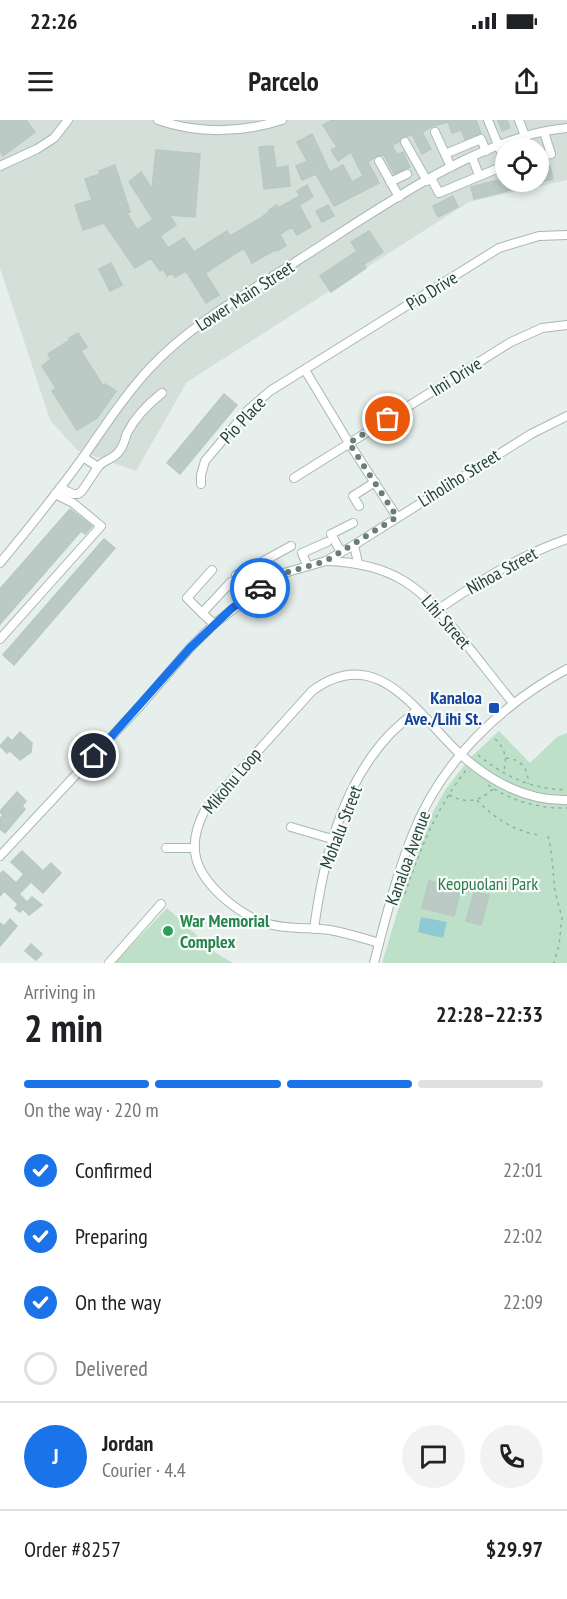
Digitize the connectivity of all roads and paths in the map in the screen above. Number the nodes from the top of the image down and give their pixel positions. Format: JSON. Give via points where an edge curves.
{"nodes":[{"id":1,"x":158,"y":120,"type":"edge"},
{"id":2,"x":282,"y":120,"type":"edge"},
{"id":3,"x":488,"y":120,"type":"edge"},
{"id":4,"x":519,"y":120,"type":"edge"},
{"id":5,"x":547,"y":120,"type":"edge"},
{"id":6,"x":66,"y":121,"type":"edge"},
{"id":7,"x":167,"y":122,"type":"edge"},
{"id":8,"x":567,"y":128,"type":"edge"},
{"id":9,"x":547,"y":131,"type":"junction"},
{"id":10,"x":435,"y":132,"type":"dead end"},
{"id":11,"x":525,"y":136,"type":"junction"},
{"id":12,"x":495,"y":138,"type":"edge"},
{"id":13,"x":520,"y":138,"type":"edge"},
{"id":14,"x":548,"y":138,"type":"edge"},
{"id":15,"x":405,"y":142,"type":"dead end"},
{"id":16,"x":495,"y":147,"type":"edge"},
{"id":17,"x":460,"y":148,"type":"junction"},
{"id":18,"x":486,"y":151,"type":"junction"},
{"id":19,"x":445,"y":154,"type":"junction"},
{"id":20,"x":469,"y":159,"type":"junction"},
{"id":21,"x":379,"y":161,"type":"dead end"},
{"id":22,"x":0,"y":166,"type":"edge"},
{"id":23,"x":451,"y":167,"type":"junction"},
{"id":24,"x":495,"y":168,"type":"edge"},
{"id":25,"x":406,"y":174,"type":"dead end"},
{"id":26,"x":479,"y":175,"type":"junction"},
{"id":27,"x":429,"y":180,"type":"junction"},
{"id":28,"x":390,"y":182,"type":"junction"},
{"id":29,"x":399,"y":197,"type":"junction"},
{"id":30,"x":567,"y":235,"type":"edge"},
{"id":31,"x":567,"y":325,"type":"edge"},
{"id":32,"x":305,"y":370,"type":"junction"},
{"id":33,"x":162,"y":393,"type":"dead end"},
{"id":34,"x":567,"y":416,"type":"edge"},
{"id":35,"x":349,"y":443,"type":"junction"},
{"id":36,"x":83,"y":458,"type":"junction"},
{"id":37,"x":98,"y":466,"type":"junction"},
{"id":38,"x":294,"y":478,"type":"dead end"},
{"id":39,"x":375,"y":482,"type":"junction"},
{"id":40,"x":201,"y":484,"type":"dead end"},
{"id":41,"x":58,"y":491,"type":"junction"},
{"id":42,"x":359,"y":506,"type":"dead end"},
{"id":43,"x":397,"y":517,"type":"junction"},
{"id":44,"x":353,"y":523,"type":"dead end"},
{"id":45,"x":567,"y":538,"type":"edge"},
{"id":46,"x":327,"y":542,"type":"dead end"},
{"id":47,"x":354,"y":545,"type":"junction"},
{"id":48,"x":291,"y":546,"type":"dead end"},
{"id":49,"x":341,"y":552,"type":"junction"},
{"id":50,"x":326,"y":561,"type":"junction"},
{"id":51,"x":262,"y":562,"type":"junction"},
{"id":52,"x":0,"y":563,"type":"edge"},
{"id":53,"x":358,"y":563,"type":"junction"},
{"id":54,"x":307,"y":565,"type":"junction"},
{"id":55,"x":212,"y":570,"type":"dead end"},
{"id":56,"x":273,"y":580,"type":"junction"},
{"id":57,"x":439,"y":609,"type":"junction"},
{"id":58,"x":202,"y":613,"type":"junction"},
{"id":59,"x":214,"y":624,"type":"junction"},
{"id":60,"x":0,"y":639,"type":"edge"},
{"id":61,"x":567,"y":669,"type":"edge"},
{"id":62,"x":513,"y":703,"type":"junction"},
{"id":63,"x":417,"y":710,"type":"junction"},
{"id":64,"x":495,"y":739,"type":"dead end"},
{"id":65,"x":461,"y":755,"type":"junction"},
{"id":66,"x":478,"y":755,"type":"dead end"},
{"id":67,"x":506,"y":758,"type":"junction"},
{"id":68,"x":466,"y":770,"type":"dead end"},
{"id":69,"x":502,"y":773,"type":"junction"},
{"id":70,"x":528,"y":784,"type":"junction"},
{"id":71,"x":493,"y":789,"type":"dead end"},
{"id":72,"x":567,"y":790,"type":"edge"},
{"id":73,"x":448,"y":794,"type":"junction"},
{"id":74,"x":477,"y":800,"type":"junction"},
{"id":75,"x":567,"y":800,"type":"edge"},
{"id":76,"x":291,"y":827,"type":"dead end"},
{"id":77,"x":538,"y":835,"type":"dead end"},
{"id":78,"x":548,"y":836,"type":"dead end"},
{"id":79,"x":332,"y":839,"type":"junction"},
{"id":80,"x":166,"y":848,"type":"dead end"},
{"id":81,"x":195,"y":848,"type":"junction"},
{"id":82,"x":0,"y":856,"type":"edge"},
{"id":83,"x":405,"y":894,"type":"dead end"},
{"id":84,"x":161,"y":904,"type":"dead end"},
{"id":85,"x":314,"y":928,"type":"junction"},
{"id":86,"x":379,"y":943,"type":"junction"},
{"id":87,"x":109,"y":963,"type":"edge"},
{"id":88,"x":374,"y":963,"type":"edge"},
{"id":89,"x":554,"y":963,"type":"edge"}],
"edges":[{"from":1,"to":7,"type":"street"},
{"from":2,"to":7,"type":"street","via":[[246,129],[219,130]]},
{"from":3,"to":12,"type":"street"},
{"from":4,"to":11,"type":"street"},
{"from":5,"to":9,"type":"street"},
{"from":6,"to":22,"type":"street","via":[[54,138]]},
{"from":8,"to":9,"type":"street","name":"Lower Main Street"},
{"from":9,"to":11,"type":"street","name":"Lower Main Street"},
{"from":9,"to":14,"type":"street"},
{"from":10,"to":19,"type":"street"},
{"from":11,"to":13,"type":"street","name":"Lower Main Street"},
{"from":15,"to":27,"type":"street"},
{"from":16,"to":18,"type":"street","name":"Lower Main Street"},
{"from":17,"to":18,"type":"street","via":[[481,139]]},
{"from":17,"to":19,"type":"street"},
{"from":17,"to":20,"type":"street"},
{"from":18,"to":20,"type":"street","name":"Lower Main Street"},
{"from":19,"to":23,"type":"street"},
{"from":20,"to":23,"type":"street","name":"Lower Main Street"},
{"from":20,"to":26,"type":"street"},
{"from":21,"to":28,"type":"street"},
{"from":23,"to":27,"type":"street","name":"Lower Main Street"},
{"from":24,"to":26,"type":"street"},
{"from":25,"to":28,"type":"street"},
{"from":26,"to":27,"type":"street","via":[[439,193]]},
{"from":27,"to":29,"type":"street","name":"Lower Main Street"},
{"from":28,"to":29,"type":"street"},
{"from":29,"to":36,"type":"street","name":"Lower Main Street","via":[[195,327],[148,370]]},
{"from":30,"to":32,"type":"street","name":"Pio Drive","via":[[539,236],[499,248]]},
{"from":31,"to":35,"type":"street","name":"Imi Drive","via":[[542,327],[520,337]]},
{"from":32,"to":35,"type":"street"},
{"from":32,"to":40,"type":"street","name":"Pio Place","via":[[270,391],[248,411],[206,461]]},
{"from":33,"to":37,"type":"street","via":[[145,407],[120,451]]},
{"from":34,"to":43,"type":"street","name":"Liholiho Street"},
{"from":35,"to":38,"type":"street","name":"Imi Drive"},
{"from":35,"to":39,"type":"street"},
{"from":36,"to":37,"type":"street"},
{"from":36,"to":41,"type":"street","name":"Lower Main Street"},
{"from":37,"to":41,"type":"street","via":[[78,494]]},
{"from":39,"to":42,"type":"street","via":[[352,496]]},
{"from":39,"to":43,"type":"street"},
{"from":41,"to":52,"type":"street","name":"Lower Main Street"},
{"from":41,"to":60,"type":"street","via":[[101,525]]},
{"from":43,"to":47,"type":"street","name":"Liholiho Street"},
{"from":44,"to":49,"type":"street","via":[[331,534]]},
{"from":45,"to":57,"type":"street","name":"Nihoa Street","via":[[515,560]]},
{"from":46,"to":54,"type":"street","via":[[302,552]]},
{"from":47,"to":49,"type":"street","name":"Liholiho Street"},
{"from":47,"to":53,"type":"street"},
{"from":48,"to":51,"type":"street"},
{"from":49,"to":50,"type":"street","name":"Liholiho Street"},
{"from":50,"to":53,"type":"street","name":"Lihi Street"},
{"from":50,"to":54,"type":"street","name":"Liholiho Street"},
{"from":51,"to":56,"type":"street"},
{"from":51,"to":58,"type":"street","via":[[233,578]]},
{"from":53,"to":57,"type":"street","name":"Lihi Street","via":[[411,584]]},
{"from":54,"to":56,"type":"street","name":"Liholiho Street"},
{"from":55,"to":58,"type":"street","via":[[187,598]]},
{"from":56,"to":59,"type":"street","name":"Liholiho Street"},
{"from":57,"to":62,"type":"street","name":"Lihi Street"},
{"from":58,"to":59,"type":"street"},
{"from":59,"to":82,"type":"street","name":"Liholiho Street"},
{"from":61,"to":62,"type":"street","name":"Kanaloa Avenue"},
{"from":62,"to":65,"type":"street","name":"Kanaloa Avenue"},
{"from":63,"to":65,"type":"street","name":"Mikohu Loop"},
{"from":63,"to":79,"type":"street","name":"Mohalu Street","via":[[389,735],[368,763]]},
{"from":63,"to":81,"type":"street","name":"Mikohu Loop","via":[[391,684],[371,676],[340,676],[320,684],[205,810],[196,831]]},
{"from":64,"to":67,"type":"path"},
{"from":65,"to":75,"type":"street","name":"Mikohu Loop","via":[[521,793]]},
{"from":65,"to":86,"type":"street","name":"Kanaloa Avenue","via":[[430,799],[412,835]]},
{"from":66,"to":69,"type":"path"},
{"from":67,"to":69,"type":"path"},
{"from":67,"to":70,"type":"path","via":[[522,764],[528,773]]},
{"from":68,"to":73,"type":"path"},
{"from":69,"to":70,"type":"path"},
{"from":70,"to":72,"type":"path"},
{"from":71,"to":74,"type":"path"},
{"from":73,"to":74,"type":"path","via":[[462,800]]},
{"from":73,"to":83,"type":"path","via":[[427,833]]},
{"from":74,"to":77,"type":"path","via":[[501,821]]},
{"from":76,"to":79,"type":"street"},
{"from":78,"to":89,"type":"path","via":[[562,918]]},
{"from":79,"to":85,"type":"street","name":"Mohalu Street"},
{"from":80,"to":81,"type":"street"},
{"from":81,"to":85,"type":"street","name":"Mikohu Loop","via":[[198,865],[209,885],[244,914],[268,924]]},
{"from":84,"to":87,"type":"street"},
{"from":85,"to":86,"type":"street","name":"Mikohu Loop"},
{"from":86,"to":88,"type":"street","name":"Kanaloa Avenue"}]}
